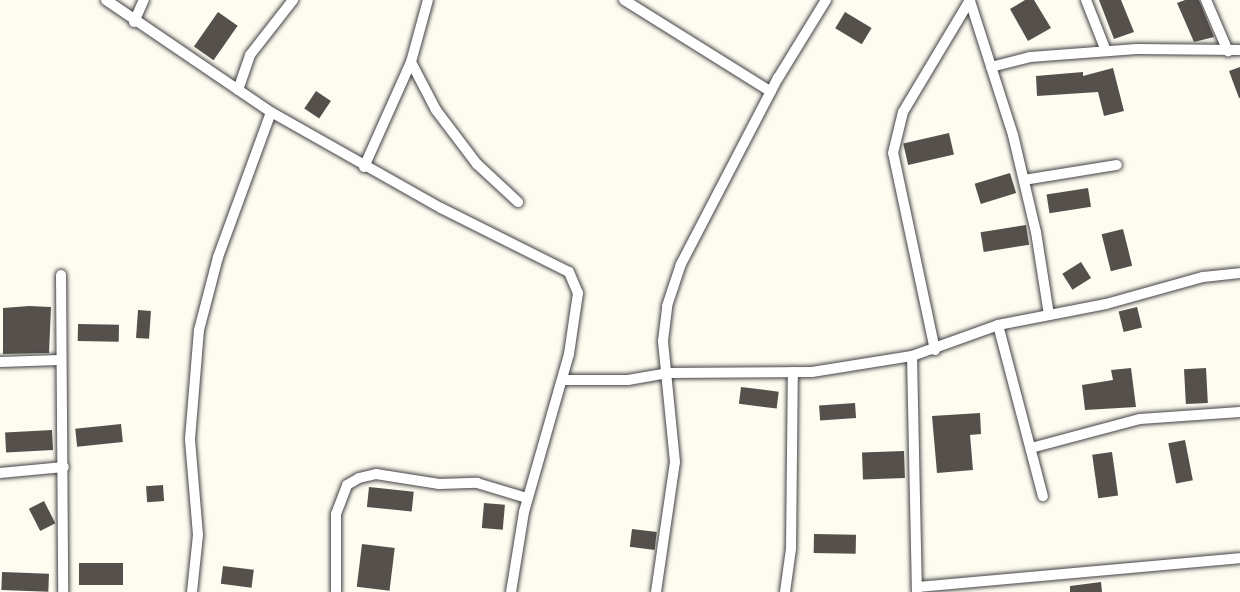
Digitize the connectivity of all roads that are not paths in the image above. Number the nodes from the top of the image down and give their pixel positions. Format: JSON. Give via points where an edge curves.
{"nodes":[{"id":1,"x":106,"y":0,"type":"edge"},
{"id":2,"x":144,"y":0,"type":"edge"},
{"id":3,"x":293,"y":0,"type":"edge"},
{"id":4,"x":428,"y":0,"type":"edge"},
{"id":5,"x":624,"y":0,"type":"edge"},
{"id":6,"x":826,"y":0,"type":"edge"},
{"id":7,"x":970,"y":0,"type":"edge"},
{"id":8,"x":1086,"y":0,"type":"edge"},
{"id":9,"x":1206,"y":0,"type":"edge"},
{"id":10,"x":134,"y":22,"type":"junction"},
{"id":11,"x":1240,"y":50,"type":"edge"},
{"id":12,"x":1106,"y":51,"type":"junction"},
{"id":13,"x":1228,"y":51,"type":"junction"},
{"id":14,"x":411,"y":62,"type":"junction"},
{"id":15,"x":991,"y":67,"type":"junction"},
{"id":16,"x":238,"y":90,"type":"junction"},
{"id":17,"x":771,"y":93,"type":"junction"},
{"id":18,"x":271,"y":112,"type":"junction"},
{"id":19,"x":1117,"y":165,"type":"dead end"},
{"id":20,"x":364,"y":167,"type":"junction"},
{"id":21,"x":1024,"y":180,"type":"junction"},
{"id":22,"x":518,"y":202,"type":"dead end"},
{"id":23,"x":1240,"y":273,"type":"edge"},
{"id":24,"x":62,"y":275,"type":"dead end"},
{"id":25,"x":1049,"y":315,"type":"junction"},
{"id":26,"x":998,"y":325,"type":"junction"},
{"id":27,"x":935,"y":350,"type":"junction"},
{"id":28,"x":912,"y":356,"type":"junction"},
{"id":29,"x":59,"y":360,"type":"junction"},
{"id":30,"x":0,"y":362,"type":"edge"},
{"id":31,"x":793,"y":372,"type":"junction"},
{"id":32,"x":667,"y":373,"type":"junction"},
{"id":33,"x":562,"y":380,"type":"junction"},
{"id":34,"x":1240,"y":412,"type":"edge"},
{"id":35,"x":1031,"y":448,"type":"junction"},
{"id":36,"x":64,"y":467,"type":"junction"},
{"id":37,"x":0,"y":473,"type":"edge"},
{"id":38,"x":1043,"y":496,"type":"dead end"},
{"id":39,"x":528,"y":498,"type":"junction"},
{"id":40,"x":1240,"y":558,"type":"edge"},
{"id":41,"x":917,"y":590,"type":"edge"},
{"id":42,"x":63,"y":592,"type":"edge"},
{"id":43,"x":192,"y":592,"type":"edge"},
{"id":44,"x":336,"y":592,"type":"edge"},
{"id":45,"x":511,"y":592,"type":"edge"},
{"id":46,"x":656,"y":592,"type":"edge"},
{"id":47,"x":785,"y":592,"type":"edge"}],
"edges":[{"from":1,"to":10,"type":"street"},
{"from":2,"to":10,"type":"street"},
{"from":3,"to":16,"type":"street","via":[[250,55]]},
{"from":4,"to":14,"type":"street"},
{"from":5,"to":17,"type":"street"},
{"from":6,"to":17,"type":"street"},
{"from":7,"to":15,"type":"street"},
{"from":7,"to":27,"type":"street","via":[[903,112],[893,153]]},
{"from":8,"to":12,"type":"street"},
{"from":9,"to":13,"type":"street"},
{"from":10,"to":16,"type":"street"},
{"from":11,"to":13,"type":"street"},
{"from":12,"to":13,"type":"street"},
{"from":12,"to":15,"type":"street","via":[[1030,57]]},
{"from":14,"to":20,"type":"street"},
{"from":14,"to":22,"type":"street","via":[[436,110],[477,164]]},
{"from":15,"to":21,"type":"street"},
{"from":16,"to":18,"type":"street"},
{"from":17,"to":32,"type":"street","via":[[681,264],[666,317]]},
{"from":18,"to":20,"type":"street"},
{"from":18,"to":43,"type":"street","via":[[218,257],[200,330],[190,439],[198,535]]},
{"from":19,"to":21,"type":"street"},
{"from":20,"to":33,"type":"street","via":[[568,272],[578,293]]},
{"from":21,"to":25,"type":"street"},
{"from":23,"to":25,"type":"street","via":[[1203,277]]},
{"from":24,"to":29,"type":"street"},
{"from":25,"to":26,"type":"street"},
{"from":26,"to":27,"type":"street"},
{"from":26,"to":35,"type":"street"},
{"from":27,"to":28,"type":"street"},
{"from":28,"to":31,"type":"street"},
{"from":28,"to":41,"type":"street"},
{"from":29,"to":30,"type":"street"},
{"from":29,"to":36,"type":"street"},
{"from":31,"to":32,"type":"street"},
{"from":31,"to":47,"type":"street","via":[[791,549]]},
{"from":32,"to":33,"type":"street","via":[[628,380]]},
{"from":32,"to":46,"type":"street","via":[[674,484]]},
{"from":33,"to":39,"type":"street"},
{"from":34,"to":35,"type":"street","via":[[1140,419]]},
{"from":35,"to":38,"type":"street"},
{"from":36,"to":37,"type":"street"},
{"from":36,"to":42,"type":"street"},
{"from":39,"to":44,"type":"street","via":[[477,483],[439,484],[376,474],[359,478],[347,485],[336,514]]},
{"from":39,"to":45,"type":"street"},
{"from":40,"to":41,"type":"street"}]}
